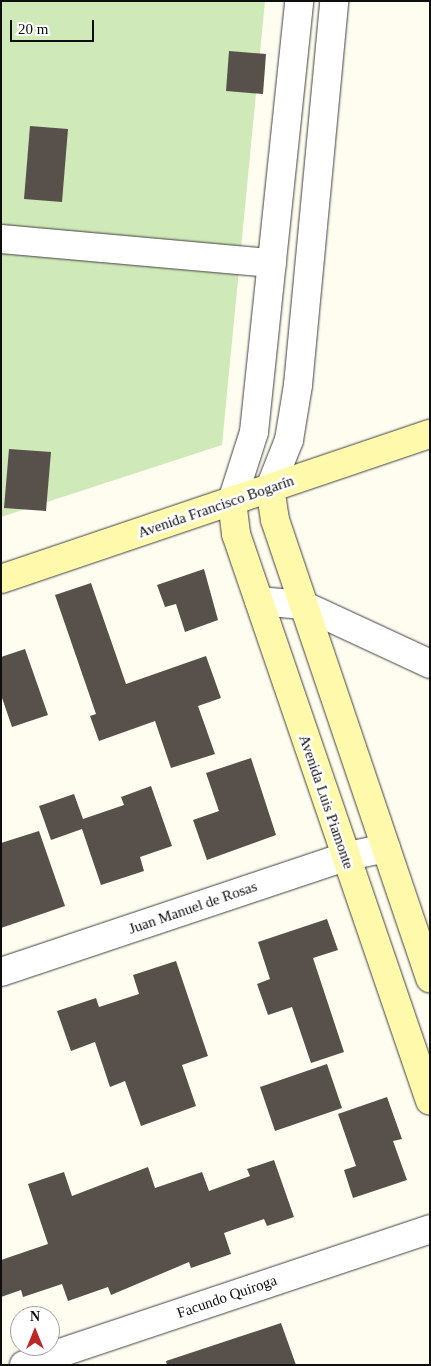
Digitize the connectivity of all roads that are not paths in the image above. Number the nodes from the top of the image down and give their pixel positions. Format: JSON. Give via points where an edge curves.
{"nodes":[{"id":1,"x":299,"y":1,"type":"edge"},
{"id":2,"x":334,"y":1,"type":"edge"},
{"id":3,"x":1,"y":239,"type":"edge"},
{"id":4,"x":272,"y":263,"type":"junction"},
{"id":5,"x":430,"y":434,"type":"edge"},
{"id":6,"x":270,"y":488,"type":"junction"},
{"id":7,"x":232,"y":501,"type":"junction"},
{"id":8,"x":1,"y":580,"type":"edge"},
{"id":9,"x":260,"y":601,"type":"junction"},
{"id":10,"x":303,"y":604,"type":"junction"},
{"id":11,"x":430,"y":664,"type":"edge"},
{"id":12,"x":386,"y":848,"type":"junction"},
{"id":13,"x":344,"y":857,"type":"junction"},
{"id":14,"x":1,"y":972,"type":"edge"},
{"id":15,"x":430,"y":979,"type":"edge"},
{"id":16,"x":430,"y":1101,"type":"edge"},
{"id":17,"x":430,"y":1229,"type":"edge"},
{"id":18,"x":24,"y":1365,"type":"edge"}],
"edges":[{"from":1,"to":4,"type":"street"},
{"from":2,"to":6,"type":"street","via":[[298,385],[289,440]]},
{"from":3,"to":4,"type":"street"},
{"from":4,"to":7,"type":"street","via":[[254,432]]},
{"from":5,"to":6,"type":"street","name":"Avenida Francisco Bogarín"},
{"from":6,"to":7,"type":"street","name":"Avenida Francisco Bogarín"},
{"from":6,"to":10,"type":"street","via":[[275,520]]},
{"from":7,"to":8,"type":"street","name":"Avenida Francisco Bogarín"},
{"from":7,"to":9,"type":"street","name":"Avenida Luis Piamonte","via":[[236,534]]},
{"from":9,"to":10,"type":"street"},
{"from":9,"to":13,"type":"street","name":"Avenida Luis Piamonte"},
{"from":10,"to":11,"type":"street"},
{"from":10,"to":12,"type":"street"},
{"from":12,"to":13,"type":"street","name":"Juan Manuel de Rosas"},
{"from":12,"to":15,"type":"street"},
{"from":13,"to":14,"type":"street","name":"Juan Manuel de Rosas"},
{"from":13,"to":16,"type":"street","name":"Avenida Luis Piamonte"},
{"from":17,"to":18,"type":"street","name":"Facundo Quiroga"}]}
